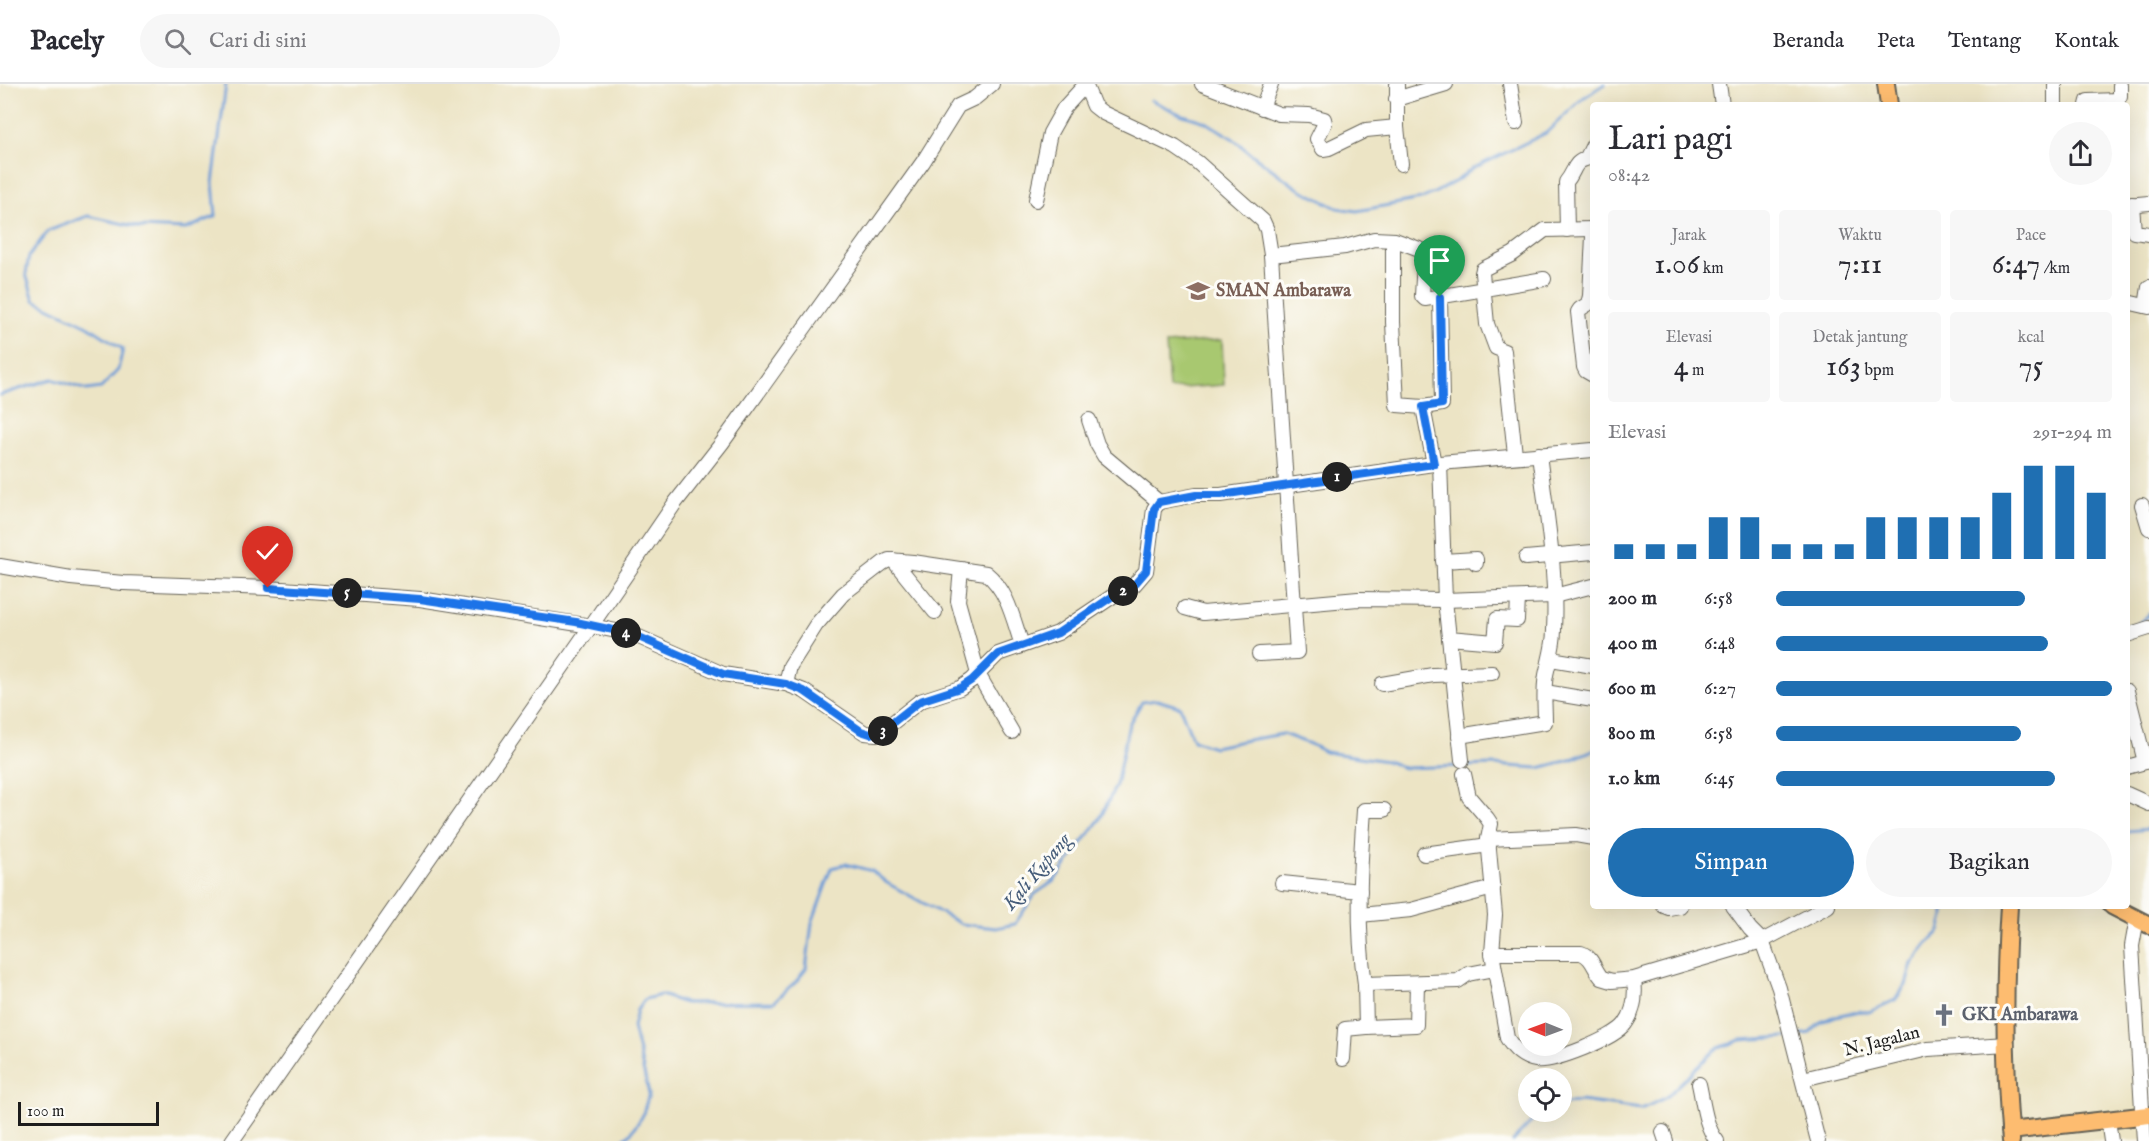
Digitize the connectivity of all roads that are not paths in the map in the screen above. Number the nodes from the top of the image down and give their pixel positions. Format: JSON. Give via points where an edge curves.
{"nodes":[{"id":1,"x":992,"y":84,"type":"edge"},
{"id":2,"x":1085,"y":84,"type":"edge"},
{"id":3,"x":1202,"y":84,"type":"edge"},
{"id":4,"x":1271,"y":84,"type":"edge"},
{"id":5,"x":1397,"y":84,"type":"edge"},
{"id":6,"x":1446,"y":84,"type":"edge"},
{"id":7,"x":1510,"y":84,"type":"edge"},
{"id":8,"x":1719,"y":84,"type":"edge"},
{"id":9,"x":1886,"y":84,"type":"edge"},
{"id":10,"x":2055,"y":84,"type":"edge"},
{"id":11,"x":2120,"y":84,"type":"edge"},
{"id":12,"x":2127,"y":84,"type":"edge"},
{"id":13,"x":1224,"y":88,"type":"edge"},
{"id":14,"x":1396,"y":99,"type":"junction"},
{"id":15,"x":1722,"y":102,"type":"edge"},
{"id":16,"x":1889,"y":102,"type":"edge"},
{"id":17,"x":2055,"y":102,"type":"edge"},
{"id":18,"x":2088,"y":102,"type":"edge"},
{"id":19,"x":1262,"y":108,"type":"junction"},
{"id":20,"x":1516,"y":123,"type":"dead end"},
{"id":21,"x":1397,"y":127,"type":"junction"},
{"id":22,"x":1590,"y":151,"type":"edge"},
{"id":23,"x":1401,"y":164,"type":"dead end"},
{"id":24,"x":1036,"y":200,"type":"dead end"},
{"id":25,"x":2149,"y":203,"type":"edge"},
{"id":26,"x":2130,"y":205,"type":"edge"},
{"id":27,"x":2130,"y":210,"type":"edge"},
{"id":28,"x":1590,"y":229,"type":"edge"},
{"id":29,"x":1567,"y":230,"type":"junction"},
{"id":30,"x":2149,"y":234,"type":"edge"},
{"id":31,"x":1393,"y":240,"type":"junction"},
{"id":32,"x":1271,"y":255,"type":"junction"},
{"id":33,"x":1544,"y":279,"type":"dead end"},
{"id":34,"x":2149,"y":287,"type":"edge"},
{"id":35,"x":1485,"y":290,"type":"junction"},
{"id":36,"x":1590,"y":296,"type":"edge"},
{"id":37,"x":1440,"y":297,"type":"junction"},
{"id":38,"x":2130,"y":303,"type":"edge"},
{"id":39,"x":2148,"y":307,"type":"edge"},
{"id":40,"x":1590,"y":373,"type":"edge"},
{"id":41,"x":1423,"y":407,"type":"junction"},
{"id":42,"x":1089,"y":420,"type":"dead end"},
{"id":43,"x":1590,"y":450,"type":"edge"},
{"id":44,"x":1539,"y":454,"type":"junction"},
{"id":45,"x":1515,"y":455,"type":"junction"},
{"id":46,"x":1437,"y":463,"type":"junction"},
{"id":47,"x":1286,"y":485,"type":"junction"},
{"id":48,"x":1159,"y":502,"type":"junction"},
{"id":49,"x":2145,"y":503,"type":"edge"},
{"id":50,"x":2130,"y":505,"type":"edge"},
{"id":51,"x":2149,"y":528,"type":"edge"},
{"id":52,"x":1590,"y":552,"type":"edge"},
{"id":53,"x":1551,"y":555,"type":"junction"},
{"id":54,"x":1526,"y":558,"type":"dead end"},
{"id":55,"x":893,"y":560,"type":"junction"},
{"id":56,"x":1443,"y":561,"type":"junction"},
{"id":57,"x":1476,"y":563,"type":"dead end"},
{"id":58,"x":0,"y":566,"type":"edge"},
{"id":59,"x":962,"y":569,"type":"junction"},
{"id":60,"x":1590,"y":587,"type":"edge"},
{"id":61,"x":1554,"y":596,"type":"junction"},
{"id":62,"x":1518,"y":598,"type":"junction"},
{"id":63,"x":1445,"y":600,"type":"junction"},
{"id":64,"x":1294,"y":604,"type":"junction"},
{"id":65,"x":1185,"y":608,"type":"dead end"},
{"id":66,"x":935,"y":612,"type":"dead end"},
{"id":67,"x":591,"y":626,"type":"junction"},
{"id":68,"x":2149,"y":628,"type":"edge"},
{"id":69,"x":2130,"y":634,"type":"edge"},
{"id":70,"x":1449,"y":638,"type":"junction"},
{"id":71,"x":1022,"y":645,"type":"junction"},
{"id":72,"x":1259,"y":654,"type":"dead end"},
{"id":73,"x":1551,"y":659,"type":"junction"},
{"id":74,"x":1590,"y":666,"type":"edge"},
{"id":75,"x":1454,"y":673,"type":"junction"},
{"id":76,"x":1492,"y":673,"type":"dead end"},
{"id":77,"x":978,"y":674,"type":"junction"},
{"id":78,"x":786,"y":684,"type":"junction"},
{"id":79,"x":1383,"y":684,"type":"dead end"},
{"id":80,"x":1545,"y":692,"type":"junction"},
{"id":81,"x":1590,"y":700,"type":"edge"},
{"id":82,"x":2130,"y":702,"type":"edge"},
{"id":83,"x":1012,"y":732,"type":"dead end"},
{"id":84,"x":1459,"y":736,"type":"junction"},
{"id":85,"x":2147,"y":762,"type":"edge"},
{"id":86,"x":2130,"y":766,"type":"edge"},
{"id":87,"x":2130,"y":795,"type":"edge"},
{"id":88,"x":2149,"y":804,"type":"edge"},
{"id":89,"x":1384,"y":810,"type":"dead end"},
{"id":90,"x":1590,"y":837,"type":"edge"},
{"id":91,"x":1489,"y":842,"type":"junction"},
{"id":92,"x":1424,"y":854,"type":"dead end"},
{"id":93,"x":1282,"y":883,"type":"dead end"},
{"id":94,"x":1493,"y":888,"type":"junction"},
{"id":95,"x":1360,"y":891,"type":"junction"},
{"id":96,"x":2130,"y":908,"type":"edge"},
{"id":97,"x":1735,"y":909,"type":"edge"},
{"id":98,"x":2010,"y":909,"type":"edge"},
{"id":99,"x":2119,"y":909,"type":"edge"},
{"id":100,"x":1805,"y":912,"type":"edge"},
{"id":101,"x":1360,"y":915,"type":"junction"},
{"id":102,"x":2145,"y":920,"type":"edge"},
{"id":103,"x":1762,"y":941,"type":"junction"},
{"id":104,"x":1492,"y":953,"type":"junction"},
{"id":105,"x":1494,"y":969,"type":"junction"},
{"id":106,"x":1634,"y":980,"type":"junction"},
{"id":107,"x":1417,"y":983,"type":"junction"},
{"id":108,"x":1365,"y":984,"type":"junction"},
{"id":109,"x":1366,"y":1027,"type":"junction"},
{"id":110,"x":2007,"y":1044,"type":"junction"},
{"id":111,"x":1343,"y":1059,"type":"dead end"},
{"id":112,"x":1803,"y":1079,"type":"junction"},
{"id":113,"x":1699,"y":1084,"type":"dead end"},
{"id":114,"x":2146,"y":1116,"type":"edge"},
{"id":115,"x":2108,"y":1120,"type":"junction"},
{"id":116,"x":2011,"y":1136,"type":"edge"},
{"id":117,"x":232,"y":1141,"type":"edge"},
{"id":118,"x":1717,"y":1141,"type":"edge"},
{"id":119,"x":1818,"y":1141,"type":"edge"},
{"id":120,"x":2110,"y":1141,"type":"edge"},
{"id":121,"x":2144,"y":1141,"type":"edge"}],
"edges":[{"from":1,"to":67,"type":"street","via":[[958,106],[923,162],[675,503]]},
{"from":2,"to":24,"type":"street","via":[[1064,108],[1050,133]]},
{"from":2,"to":32,"type":"street","via":[[1094,106],[1103,114],[1175,147],[1263,221]]},
{"from":3,"to":13,"type":"street"},
{"from":4,"to":19,"type":"street"},
{"from":5,"to":14,"type":"street"},
{"from":6,"to":14,"type":"street"},
{"from":7,"to":20,"type":"street"},
{"from":8,"to":15,"type":"street"},
{"from":9,"to":16,"type":"main road"},
{"from":10,"to":17,"type":"street"},
{"from":11,"to":12,"type":"street"},
{"from":11,"to":18,"type":"street","via":[[2118,100]]},
{"from":13,"to":19,"type":"street"},
{"from":14,"to":21,"type":"street"},
{"from":19,"to":21,"type":"street","via":[[1324,119],[1317,140],[1323,149],[1366,130]]},
{"from":21,"to":23,"type":"street"},
{"from":22,"to":29,"type":"street","via":[[1586,159],[1578,161],[1566,182]]},
{"from":25,"to":26,"type":"street"},
{"from":27,"to":30,"type":"street","via":[[2134,232]]},
{"from":28,"to":29,"type":"street"},
{"from":29,"to":35,"type":"street","via":[[1540,232],[1513,254],[1486,266],[1482,273]]},
{"from":31,"to":32,"type":"street","via":[[1374,239],[1340,248]]},
{"from":31,"to":37,"type":"street","via":[[1422,250],[1423,298]]},
{"from":31,"to":41,"type":"street","via":[[1397,405]]},
{"from":32,"to":47,"type":"street"},
{"from":33,"to":35,"type":"street"},
{"from":34,"to":39,"type":"street"},
{"from":35,"to":37,"type":"street"},
{"from":35,"to":45,"type":"street","via":[[1487,324],[1496,348],[1503,351]]},
{"from":36,"to":40,"type":"street","via":[[1588,304],[1578,312],[1584,366]]},
{"from":37,"to":41,"type":"street","via":[[1442,404]]},
{"from":38,"to":39,"type":"street"},
{"from":41,"to":46,"type":"street"},
{"from":42,"to":48,"type":"street","via":[[1104,456]]},
{"from":43,"to":44,"type":"street"},
{"from":44,"to":45,"type":"street"},
{"from":44,"to":53,"type":"street"},
{"from":45,"to":46,"type":"street"},
{"from":46,"to":47,"type":"street"},
{"from":46,"to":56,"type":"street"},
{"from":47,"to":48,"type":"street"},
{"from":47,"to":64,"type":"street"},
{"from":48,"to":71,"type":"street","via":[[1154,509],[1146,571],[1134,585],[1058,633]]},
{"from":49,"to":50,"type":"street"},
{"from":49,"to":51,"type":"street"},
{"from":52,"to":53,"type":"street"},
{"from":53,"to":54,"type":"street"},
{"from":53,"to":61,"type":"street"},
{"from":55,"to":59,"type":"street"},
{"from":55,"to":66,"type":"street"},
{"from":55,"to":78,"type":"street","via":[[874,569],[843,594],[816,625],[790,666]]},
{"from":56,"to":57,"type":"street","via":[[1476,559]]},
{"from":56,"to":63,"type":"street"},
{"from":58,"to":67,"type":"street","via":[[71,579],[420,599]]},
{"from":59,"to":71,"type":"street","via":[[986,573],[996,581],[1005,595]]},
{"from":59,"to":77,"type":"street","via":[[958,601]]},
{"from":60,"to":61,"type":"street"},
{"from":61,"to":62,"type":"street"},
{"from":61,"to":73,"type":"street"},
{"from":62,"to":63,"type":"street"},
{"from":62,"to":70,"type":"street","via":[[1517,620],[1497,620],[1495,642]]},
{"from":63,"to":64,"type":"street","via":[[1358,599]]},
{"from":63,"to":70,"type":"street"},
{"from":64,"to":65,"type":"street","via":[[1203,613]]},
{"from":64,"to":72,"type":"street","via":[[1297,652]]},
{"from":67,"to":78,"type":"street","via":[[632,634],[723,674]]},
{"from":67,"to":117,"type":"street"},
{"from":68,"to":69,"type":"street"},
{"from":70,"to":75,"type":"street"},
{"from":71,"to":77,"type":"street","via":[[998,654]]},
{"from":73,"to":74,"type":"street"},
{"from":73,"to":80,"type":"street"},
{"from":75,"to":76,"type":"street"},
{"from":75,"to":79,"type":"street"},
{"from":75,"to":84,"type":"street"},
{"from":77,"to":78,"type":"street","via":[[960,688],[920,701],[876,734],[861,731],[804,691]]},
{"from":77,"to":83,"type":"street"},
{"from":80,"to":81,"type":"street"},
{"from":80,"to":84,"type":"street","via":[[1544,723]]},
{"from":82,"to":85,"type":"street"},
{"from":84,"to":91,"type":"street","via":[[1469,797],[1491,824]]},
{"from":85,"to":86,"type":"street"},
{"from":87,"to":88,"type":"street"},
{"from":89,"to":95,"type":"street","via":[[1364,810]]},
{"from":90,"to":91,"type":"street","via":[[1576,835]]},
{"from":91,"to":92,"type":"street"},
{"from":91,"to":94,"type":"street"},
{"from":93,"to":95,"type":"street"},
{"from":94,"to":101,"type":"street","via":[[1411,910]]},
{"from":94,"to":104,"type":"street"},
{"from":95,"to":101,"type":"street"},
{"from":96,"to":102,"type":"main road"},
{"from":97,"to":103,"type":"street"},
{"from":98,"to":110,"type":"main road"},
{"from":99,"to":102,"type":"main road"},
{"from":100,"to":103,"type":"street"},
{"from":101,"to":108,"type":"street"},
{"from":102,"to":114,"type":"street","via":[[2132,946]]},
{"from":103,"to":106,"type":"street"},
{"from":103,"to":112,"type":"street"},
{"from":104,"to":105,"type":"street"},
{"from":104,"to":106,"type":"street","via":[[1581,953],[1591,960],[1602,978]]},
{"from":105,"to":106,"type":"street","via":[[1507,1038],[1525,1057],[1538,1061],[1614,1035],[1634,1009]]},
{"from":105,"to":107,"type":"street","via":[[1468,974],[1458,981]]},
{"from":107,"to":108,"type":"street"},
{"from":107,"to":109,"type":"street","via":[[1416,1025]]},
{"from":108,"to":109,"type":"street"},
{"from":109,"to":111,"type":"street","via":[[1345,1029]]},
{"from":110,"to":112,"type":"street","name":"N. Jagalan","via":[[1928,1049]]},
{"from":110,"to":116,"type":"main road"},
{"from":112,"to":119,"type":"street"},
{"from":113,"to":118,"type":"street"},
{"from":114,"to":115,"type":"main road"},
{"from":114,"to":121,"type":"street"},
{"from":115,"to":116,"type":"main road"},
{"from":115,"to":120,"type":"street"}]}
